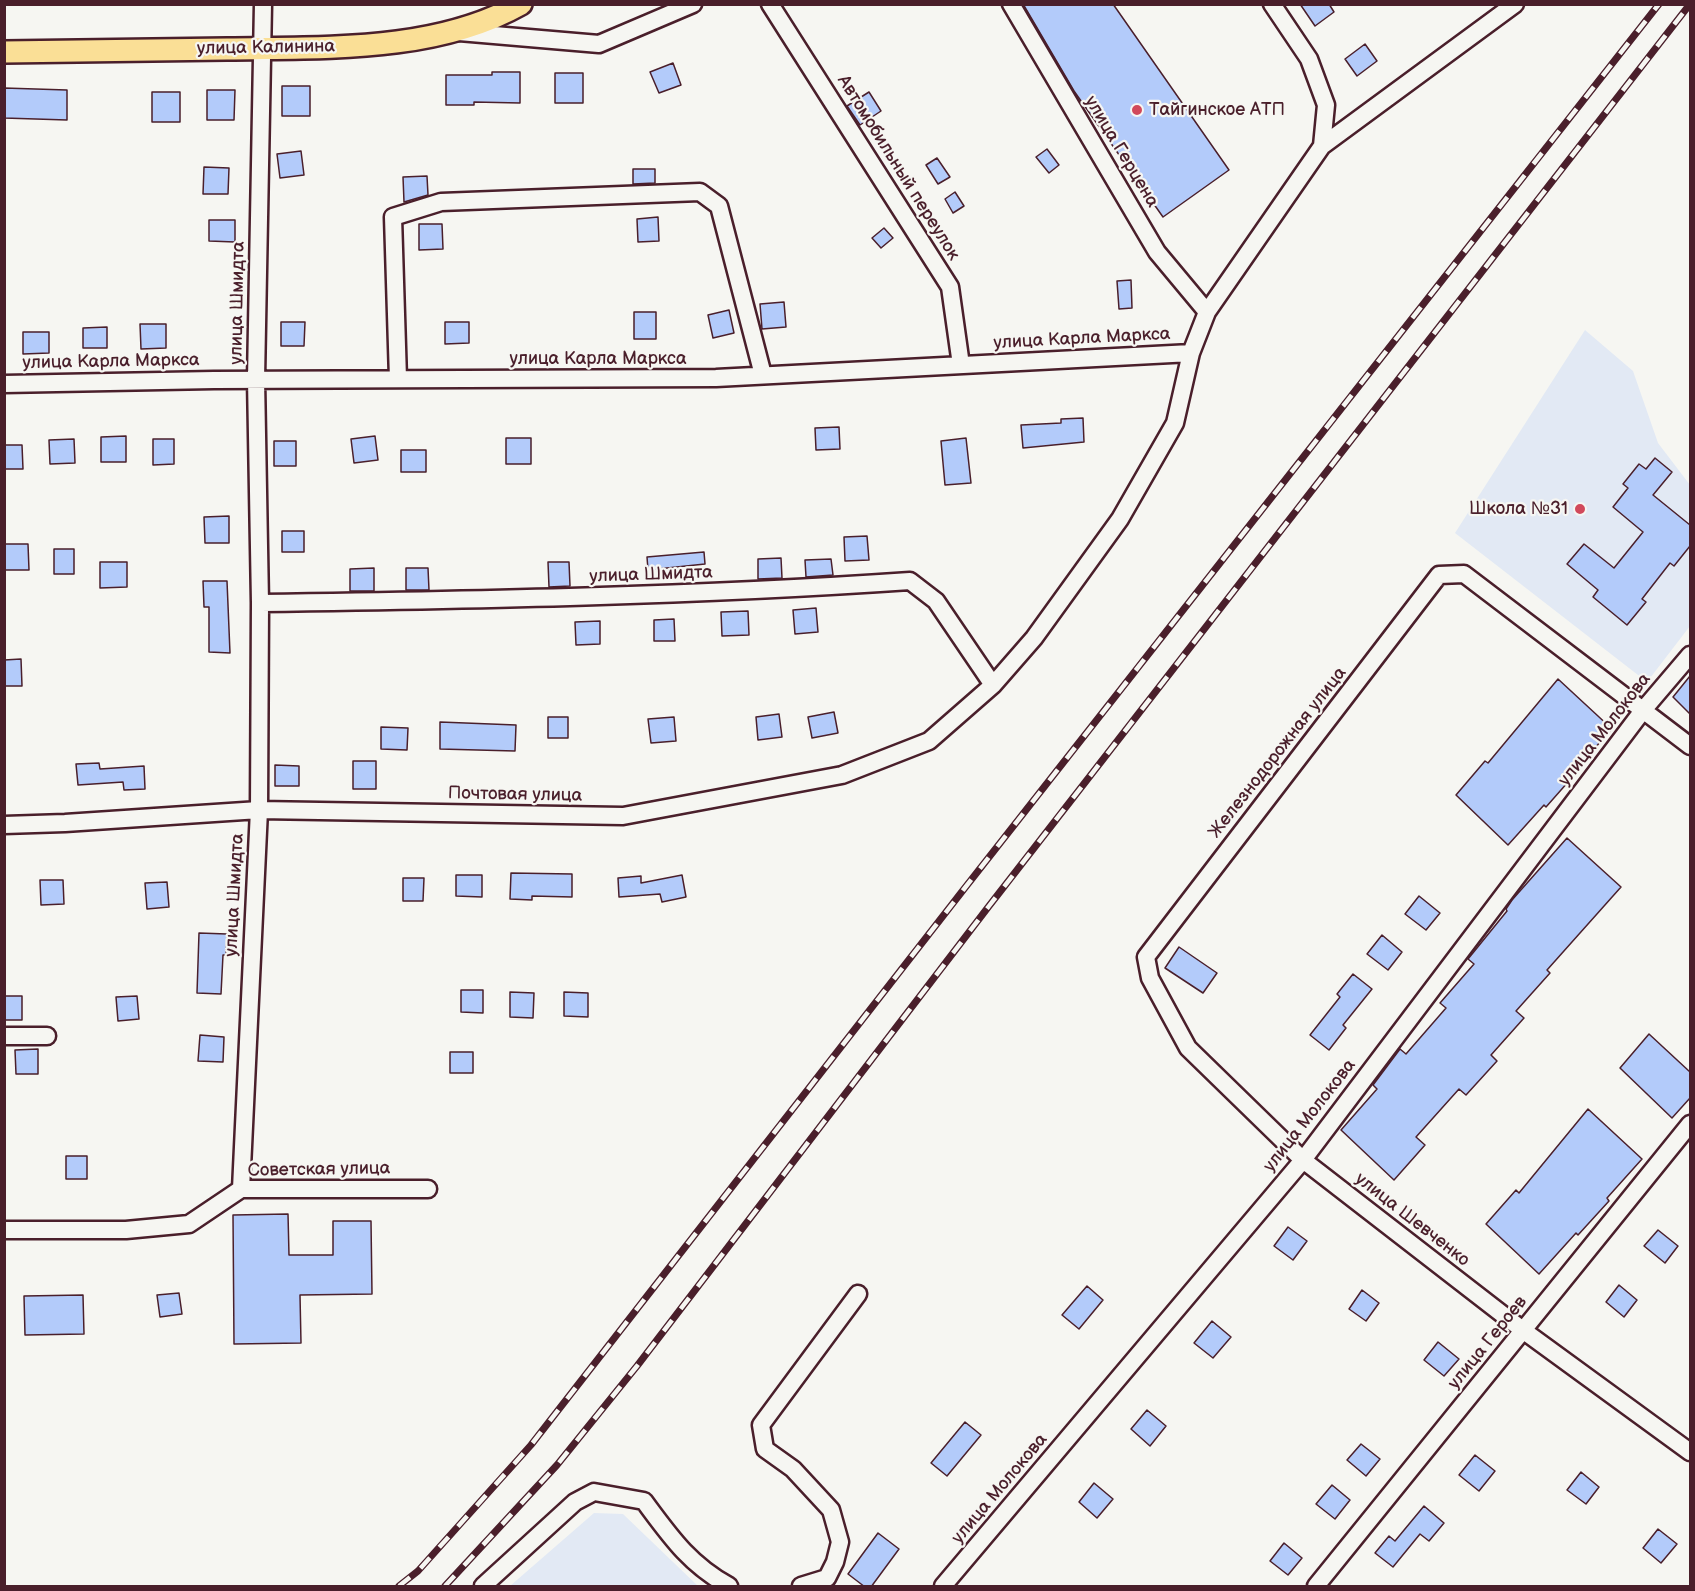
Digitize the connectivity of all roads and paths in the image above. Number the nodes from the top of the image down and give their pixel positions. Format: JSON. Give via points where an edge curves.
{"nodes":[{"id":1,"x":263,"y":4,"type":"edge"},
{"id":2,"x":520,"y":4,"type":"edge"},
{"id":3,"x":693,"y":4,"type":"edge"},
{"id":4,"x":770,"y":4,"type":"edge"},
{"id":5,"x":1011,"y":4,"type":"edge"},
{"id":6,"x":1272,"y":4,"type":"edge"},
{"id":7,"x":1515,"y":4,"type":"edge"},
{"id":8,"x":455,"y":31,"type":"junction"},
{"id":9,"x":262,"y":48,"type":"junction"},
{"id":10,"x":4,"y":52,"type":"edge"},
{"id":11,"x":1322,"y":146,"type":"junction"},
{"id":12,"x":1207,"y":312,"type":"junction"},
{"id":13,"x":1191,"y":353,"type":"junction"},
{"id":14,"x":961,"y":365,"type":"junction"},
{"id":15,"x":763,"y":375,"type":"junction"},
{"id":16,"x":256,"y":379,"type":"junction"},
{"id":17,"x":398,"y":379,"type":"junction"},
{"id":18,"x":4,"y":384,"type":"edge"},
{"id":19,"x":260,"y":603,"type":"junction"},
{"id":20,"x":1690,"y":655,"type":"edge"},
{"id":21,"x":993,"y":685,"type":"junction"},
{"id":22,"x":1644,"y":709,"type":"junction"},
{"id":23,"x":1690,"y":746,"type":"edge"},
{"id":24,"x":259,"y":810,"type":"junction"},
{"id":25,"x":4,"y":825,"type":"edge"},
{"id":26,"x":1150,"y":978,"type":"joint"},
{"id":27,"x":4,"y":1036,"type":"edge"},
{"id":28,"x":47,"y":1036,"type":"dead end"},
{"id":29,"x":1690,"y":1124,"type":"edge"},
{"id":30,"x":1303,"y":1160,"type":"junction"},
{"id":31,"x":241,"y":1189,"type":"junction"},
{"id":32,"x":428,"y":1189,"type":"dead end"},
{"id":33,"x":4,"y":1230,"type":"edge"},
{"id":34,"x":858,"y":1294,"type":"dead end"},
{"id":35,"x":1524,"y":1331,"type":"junction"},
{"id":36,"x":1690,"y":1452,"type":"edge"},
{"id":37,"x":483,"y":1587,"type":"edge"},
{"id":38,"x":729,"y":1587,"type":"edge"},
{"id":39,"x":801,"y":1587,"type":"edge"},
{"id":40,"x":943,"y":1587,"type":"edge"},
{"id":41,"x":1316,"y":1587,"type":"edge"}],
"edges":[{"from":1,"to":9,"type":"street","name":"улица Шмидта"},
{"from":2,"to":8,"type":"main road","name":"улица Калинина","via":[[486,22]]},
{"from":3,"to":8,"type":"street","via":[[599,44]]},
{"from":4,"to":14,"type":"street","name":"Автомобильный переулок","via":[[951,287]]},
{"from":5,"to":12,"type":"street","name":"улица Герцена","via":[[1157,252]]},
{"from":6,"to":11,"type":"street","via":[[1310,59],[1326,105]]},
{"from":7,"to":11,"type":"street"},
{"from":8,"to":9,"type":"main road","name":"улица Калинина","via":[[339,47]]},
{"from":9,"to":10,"type":"main road","name":"улица Калинина"},
{"from":9,"to":16,"type":"street","name":"улица Шмидта"},
{"from":11,"to":12,"type":"street","name":"Почтовая улица"},
{"from":12,"to":13,"type":"street","name":"Почтовая улица"},
{"from":13,"to":14,"type":"street","name":"улица Карла Маркса"},
{"from":13,"to":21,"type":"street","name":"Почтовая улица","via":[[1175,423],[1120,519],[1034,638]]},
{"from":14,"to":15,"type":"street","name":"улица Карла Маркса"},
{"from":15,"to":17,"type":"street","name":"улица Карла Маркса"},
{"from":15,"to":17,"type":"street","via":[[719,206],[700,192],[441,202],[393,217]]},
{"from":16,"to":17,"type":"street","name":"улица Карла Маркса"},
{"from":16,"to":18,"type":"street","name":"улица Карла Маркса"},
{"from":16,"to":19,"type":"street","name":"улица Шмидта"},
{"from":19,"to":21,"type":"street","name":"улица Шмидта","via":[[767,591],[910,581],[936,601]]},
{"from":19,"to":24,"type":"street","name":"улица Шмидта"},
{"from":20,"to":22,"type":"street","name":"улица Молокова"},
{"from":21,"to":24,"type":"street","name":"Почтовая улица","via":[[929,741],[842,775],[623,816]]},
{"from":22,"to":23,"type":"street"},
{"from":22,"to":26,"type":"street","name":"Железнодорожная улица","via":[[1464,574],[1439,575],[1146,957]]},
{"from":22,"to":30,"type":"street","name":"улица Молокова"},
{"from":24,"to":25,"type":"street","name":"Почтовая улица"},
{"from":24,"to":31,"type":"street","name":"улица Шмидта"},
{"from":26,"to":30,"type":"street","name":"улица Шевченко","via":[[1188,1048]]},
{"from":27,"to":28,"type":"street"},
{"from":29,"to":35,"type":"street","name":"улица Героев"},
{"from":30,"to":35,"type":"street","name":"улица Шевченко"},
{"from":30,"to":40,"type":"street","name":"улица Молокова"},
{"from":31,"to":32,"type":"street","name":"Советская улица"},
{"from":31,"to":33,"type":"street","name":"Советская улица","via":[[189,1224],[126,1230]]},
{"from":34,"to":39,"type":"street","via":[[761,1425],[765,1449],[793,1469],[831,1510],[840,1542],[827,1578]]},
{"from":35,"to":36,"type":"street","name":"улица Шевченко"},
{"from":35,"to":41,"type":"street","name":"улица Героев"},
{"from":37,"to":38,"type":"street","via":[[575,1502],[594,1492],[644,1501],[675,1543],[707,1574]]}]}
